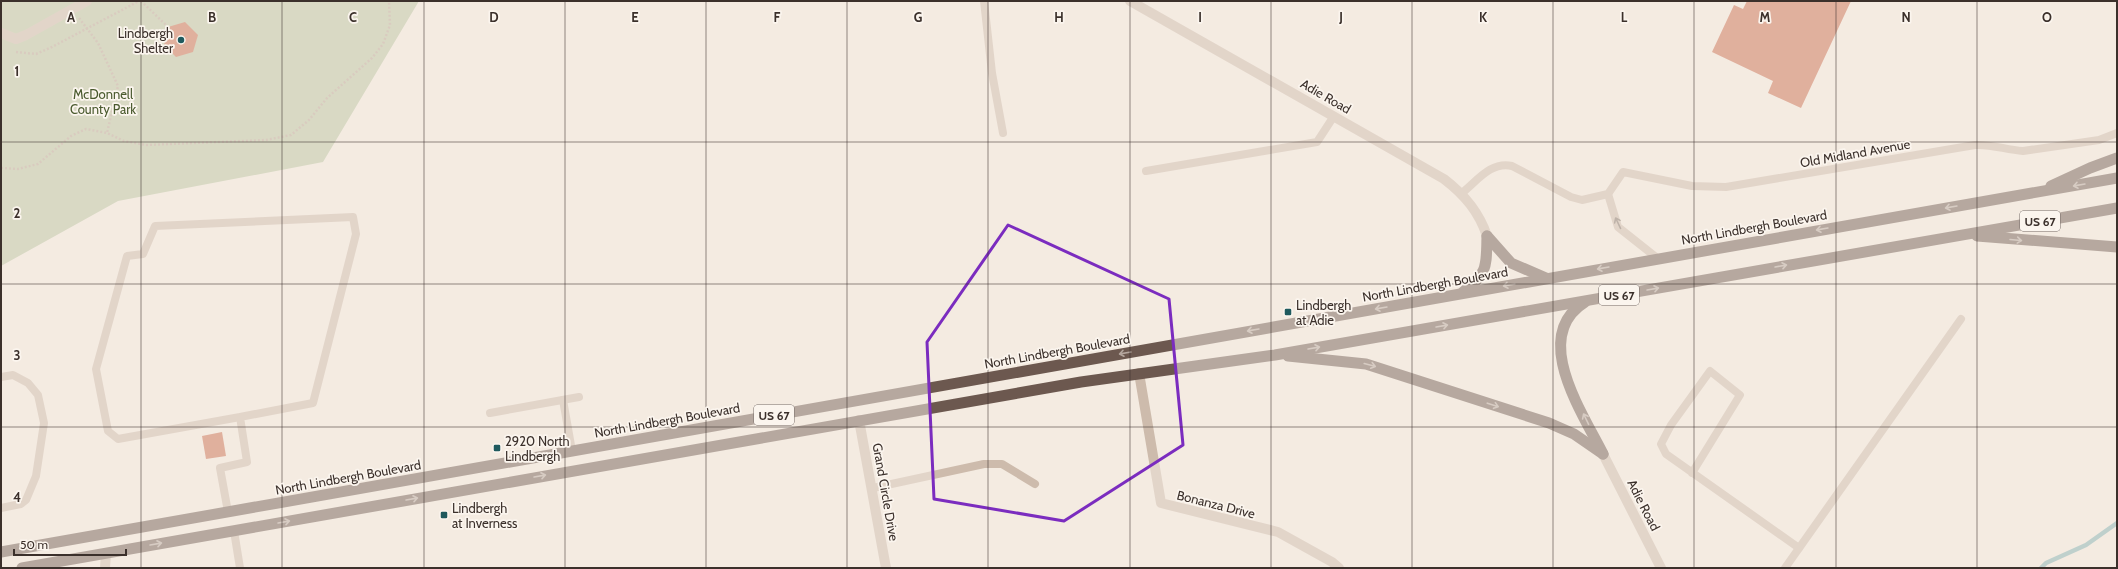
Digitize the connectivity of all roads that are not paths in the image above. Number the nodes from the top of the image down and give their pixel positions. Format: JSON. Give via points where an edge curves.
{"nodes":[{"id":1,"x":87,"y":1,"type":"edge"},
{"id":2,"x":984,"y":1,"type":"edge"},
{"id":3,"x":1130,"y":1,"type":"edge"},
{"id":4,"x":1,"y":33,"type":"edge"},
{"id":5,"x":1334,"y":116,"type":"junction"},
{"id":6,"x":1003,"y":133,"type":"dead end"},
{"id":7,"x":2117,"y":133,"type":"edge"},
{"id":8,"x":2117,"y":158,"type":"edge"},
{"id":9,"x":1146,"y":171,"type":"dead end"},
{"id":10,"x":2117,"y":178,"type":"edge"},
{"id":11,"x":2039,"y":192,"type":"junction"},
{"id":12,"x":1462,"y":193,"type":"junction"},
{"id":13,"x":1608,"y":194,"type":"junction"},
{"id":14,"x":2117,"y":208,"type":"edge"},
{"id":15,"x":1963,"y":235,"type":"junction"},
{"id":16,"x":1487,"y":236,"type":"junction"},
{"id":17,"x":2117,"y":247,"type":"edge"},
{"id":18,"x":1657,"y":258,"type":"junction"},
{"id":19,"x":1547,"y":278,"type":"junction"},
{"id":20,"x":1461,"y":293,"type":"junction"},
{"id":21,"x":1587,"y":300,"type":"junction"},
{"id":22,"x":1962,"y":319,"type":"dead end"},
{"id":23,"x":1275,"y":355,"type":"junction"},
{"id":24,"x":1139,"y":373,"type":"junction"},
{"id":25,"x":1,"y":377,"type":"edge"},
{"id":26,"x":579,"y":397,"type":"dead end"},
{"id":27,"x":563,"y":400,"type":"junction"},
{"id":28,"x":490,"y":413,"type":"dead end"},
{"id":29,"x":240,"y":417,"type":"junction"},
{"id":30,"x":859,"y":420,"type":"junction"},
{"id":31,"x":572,"y":451,"type":"junction"},
{"id":32,"x":1603,"y":454,"type":"junction"},
{"id":33,"x":1692,"y":473,"type":"junction"},
{"id":34,"x":1035,"y":484,"type":"dead end"},
{"id":35,"x":872,"y":488,"type":"junction"},
{"id":36,"x":1,"y":508,"type":"edge"},
{"id":37,"x":228,"y":512,"type":"junction"},
{"id":38,"x":234,"y":531,"type":"junction"},
{"id":39,"x":1799,"y":548,"type":"junction"},
{"id":40,"x":1,"y":552,"type":"edge"},
{"id":41,"x":106,"y":553,"type":"junction"},
{"id":42,"x":50,"y":566,"type":"edge"},
{"id":43,"x":22,"y":568,"type":"edge"},
{"id":44,"x":105,"y":568,"type":"edge"},
{"id":45,"x":240,"y":568,"type":"edge"},
{"id":46,"x":886,"y":568,"type":"edge"},
{"id":47,"x":1339,"y":568,"type":"edge"},
{"id":48,"x":1661,"y":568,"type":"edge"},
{"id":49,"x":1785,"y":568,"type":"edge"}],
"edges":[{"from":1,"to":4,"type":"street","via":[[16,39]]},
{"from":2,"to":6,"type":"lane","via":[[992,73]]},
{"from":3,"to":5,"type":"street","name":"Adie Road"},
{"from":5,"to":9,"type":"lane","via":[[1316,142]]},
{"from":5,"to":12,"type":"street","name":"Adie Road","via":[[1444,179]]},
{"from":7,"to":13,"type":"lane","name":"Old Midland Avenue","via":[[2099,140],[2023,151],[1990,144],[1975,145],[1726,187],[1692,186],[1623,172]]},
{"from":8,"to":11,"type":"highway"},
{"from":10,"to":11,"type":"highway","name":"North Lindbergh Boulevard","number":"US 67","one_way":true},
{"from":11,"to":18,"type":"highway","name":"North Lindbergh Boulevard","number":"US 67","one_way":true},
{"from":12,"to":13,"type":"lane","via":[[1494,166],[1504,164],[1571,197],[1582,200]]},
{"from":12,"to":16,"type":"street","name":"Adie Road","via":[[1477,211]]},
{"from":18,"to":13,"type":"lane","one_way":true,"via":[[1618,227]]},
{"from":14,"to":15,"type":"highway","number":"US 67"},
{"from":15,"to":17,"type":"highway","one_way":true},
{"from":21,"to":15,"type":"highway","number":"US 67","one_way":true},
{"from":16,"to":19,"type":"highway","via":[[1511,263]]},
{"from":16,"to":20,"type":"highway","via":[[1486,267],[1477,281]]},
{"from":18,"to":19,"type":"highway","name":"North Lindbergh Boulevard","number":"US 67","one_way":true},
{"from":19,"to":20,"type":"highway","name":"North Lindbergh Boulevard","number":"US 67","one_way":true},
{"from":20,"to":31,"type":"highway","name":"North Lindbergh Boulevard","number":"US 67","one_way":true},
{"from":23,"to":21,"type":"highway","number":"US 67","one_way":true},
{"from":32,"to":21,"type":"highway","one_way":true,"via":[[1568,383],[1561,359],[1560,338],[1564,323],[1576,307]]},
{"from":22,"to":39,"type":"lane"},
{"from":23,"to":24,"type":"highway","number":"US 67"},
{"from":23,"to":32,"type":"highway","one_way":true,"via":[[1366,364],[1549,423],[1574,434]]},
{"from":24,"to":30,"type":"highway","number":"US 67"},
{"from":24,"to":47,"type":"street","name":"Bonanza Drive","via":[[1161,503],[1278,532]]},
{"from":25,"to":36,"type":"lane","via":[[13,375],[28,383],[38,395],[44,423],[36,476],[26,500]]},
{"from":26,"to":27,"type":"lane"},
{"from":27,"to":28,"type":"lane"},
{"from":27,"to":31,"type":"lane"},
{"from":29,"to":29,"type":"lane","via":[[313,403],[356,234],[353,217],[155,226],[143,254],[127,256],[96,369],[108,431],[118,439]]},
{"from":29,"to":37,"type":"lane","via":[[248,462],[220,468]]},
{"from":30,"to":35,"type":"street","name":"Grand Circle Drive"},
{"from":38,"to":30,"type":"highway","number":"US 67","one_way":true},
{"from":31,"to":37,"type":"highway","name":"North Lindbergh Boulevard","number":"US 67"},
{"from":32,"to":48,"type":"street","name":"Adie Road"},
{"from":33,"to":33,"type":"lane","via":[[1666,454],[1661,444],[1671,425],[1710,371],[1740,395]]},
{"from":33,"to":39,"type":"lane"},
{"from":34,"to":35,"type":"lane","via":[[1002,464],[984,464]]},
{"from":35,"to":46,"type":"street","name":"Grand Circle Drive"},
{"from":37,"to":40,"type":"highway","name":"North Lindbergh Boulevard","number":"US 67"},
{"from":41,"to":38,"type":"highway","number":"US 67","one_way":true},
{"from":38,"to":45,"type":"lane"},
{"from":39,"to":49,"type":"lane"},
{"from":41,"to":42,"type":"highway","number":"US 67"},
{"from":41,"to":44,"type":"street"},
{"from":42,"to":43,"type":"highway","number":"US 67"}]}
